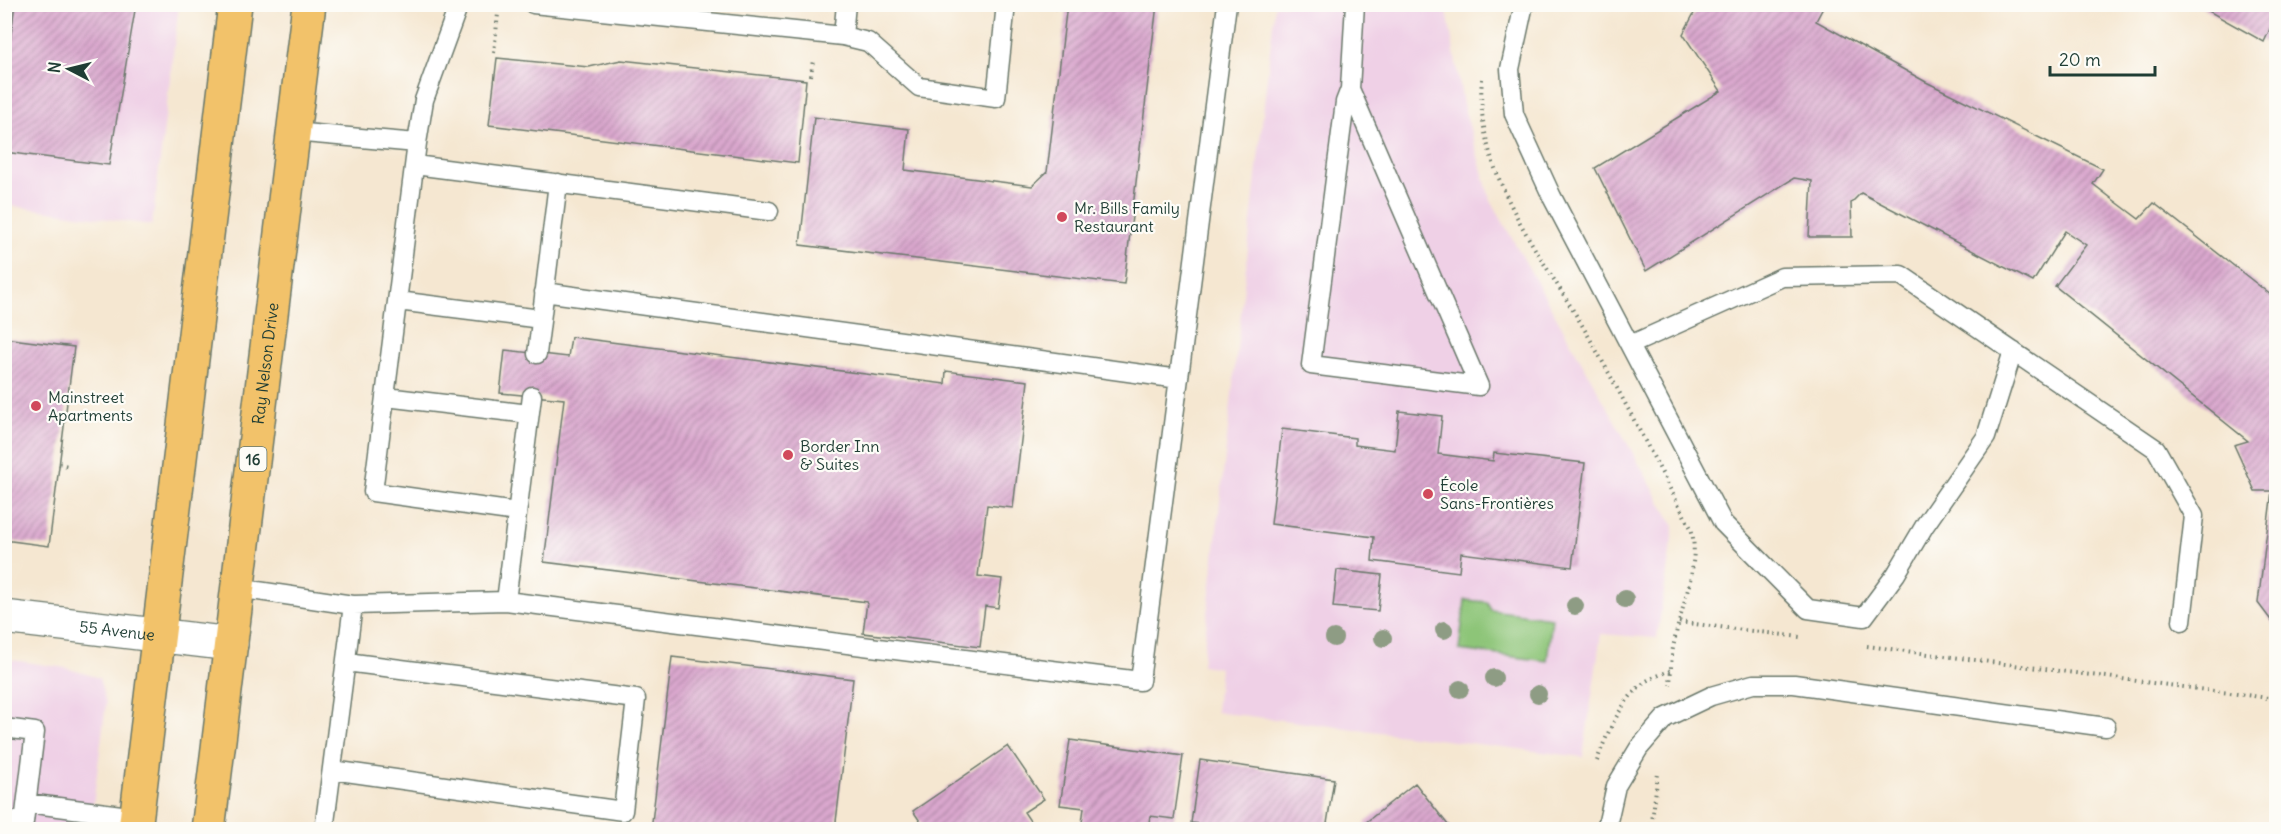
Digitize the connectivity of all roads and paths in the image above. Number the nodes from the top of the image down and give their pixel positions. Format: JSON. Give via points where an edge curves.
{"nodes":[{"id":1,"x":235,"y":4,"type":"edge"},
{"id":2,"x":459,"y":4,"type":"edge"},
{"id":3,"x":499,"y":4,"type":"edge"},
{"id":4,"x":533,"y":4,"type":"edge"},
{"id":5,"x":846,"y":4,"type":"edge"},
{"id":6,"x":1006,"y":4,"type":"edge"},
{"id":7,"x":1028,"y":4,"type":"edge"},
{"id":8,"x":1227,"y":4,"type":"edge"},
{"id":9,"x":1355,"y":4,"type":"edge"},
{"id":10,"x":1524,"y":4,"type":"edge"},
{"id":11,"x":1063,"y":9,"type":"dead end"},
{"id":12,"x":310,"y":10,"type":"edge"},
{"id":13,"x":843,"y":36,"type":"junction"},
{"id":14,"x":494,"y":53,"type":"dead end"},
{"id":15,"x":1350,"y":89,"type":"junction"},
{"id":16,"x":1480,"y":111,"type":"dead end"},
{"id":17,"x":293,"y":132,"type":"junction"},
{"id":18,"x":417,"y":143,"type":"junction"},
{"id":19,"x":415,"y":165,"type":"junction"},
{"id":20,"x":558,"y":183,"type":"junction"},
{"id":21,"x":769,"y":211,"type":"dead end"},
{"id":22,"x":544,"y":292,"type":"junction"},
{"id":23,"x":398,"y":301,"type":"junction"},
{"id":24,"x":541,"y":319,"type":"junction"},
{"id":25,"x":1630,"y":345,"type":"junction"},
{"id":26,"x":2013,"y":351,"type":"junction"},
{"id":27,"x":537,"y":354,"type":"dead end"},
{"id":28,"x":1179,"y":379,"type":"junction"},
{"id":29,"x":532,"y":396,"type":"dead end"},
{"id":30,"x":386,"y":397,"type":"junction"},
{"id":31,"x":530,"y":414,"type":"junction"},
{"id":32,"x":59,"y":464,"type":"dead end"},
{"id":33,"x":68,"y":466,"type":"dead end"},
{"id":34,"x":517,"y":512,"type":"junction"},
{"id":35,"x":237,"y":588,"type":"junction"},
{"id":36,"x":507,"y":601,"type":"junction"},
{"id":37,"x":353,"y":605,"type":"junction"},
{"id":38,"x":4,"y":617,"type":"edge"},
{"id":39,"x":1680,"y":621,"type":"junction"},
{"id":40,"x":2182,"y":621,"type":"dead end"},
{"id":41,"x":160,"y":636,"type":"junction"},
{"id":42,"x":1808,"y":638,"type":"dead end"},
{"id":43,"x":231,"y":644,"type":"junction"},
{"id":44,"x":1855,"y":644,"type":"dead end"},
{"id":45,"x":346,"y":662,"type":"junction"},
{"id":46,"x":1671,"y":670,"type":"junction"},
{"id":47,"x":1670,"y":685,"type":"dead end"},
{"id":48,"x":2277,"y":699,"type":"edge"},
{"id":49,"x":2106,"y":727,"type":"dead end"},
{"id":50,"x":4,"y":728,"type":"edge"},
{"id":51,"x":1595,"y":768,"type":"dead end"},
{"id":52,"x":332,"y":770,"type":"junction"},
{"id":53,"x":1658,"y":776,"type":"dead end"},
{"id":54,"x":27,"y":803,"type":"junction"},
{"id":55,"x":4,"y":820,"type":"edge"},
{"id":56,"x":136,"y":823,"type":"edge"},
{"id":57,"x":208,"y":830,"type":"edge"},
{"id":58,"x":324,"y":830,"type":"edge"},
{"id":59,"x":1606,"y":830,"type":"edge"},
{"id":60,"x":1651,"y":830,"type":"edge"}],
"edges":[{"from":1,"to":41,"type":"highway"},
{"from":2,"to":18,"type":"lane","via":[[424,100]]},
{"from":3,"to":14,"type":"path"},
{"from":4,"to":13,"type":"lane"},
{"from":5,"to":13,"type":"lane"},
{"from":6,"to":13,"type":"lane","via":[[996,98],[919,87],[868,42]]},
{"from":7,"to":11,"type":"path"},
{"from":8,"to":28,"type":"lane"},
{"from":9,"to":15,"type":"lane"},
{"from":10,"to":25,"type":"lane","via":[[1510,69],[1514,114],[1552,197]]},
{"from":12,"to":17,"type":"highway","name":"Ray Nelson Drive","number":"16"},
{"from":15,"to":15,"type":"lane","via":[[1345,102],[1311,365],[1479,386]]},
{"from":16,"to":39,"type":"path","via":[[1505,196],[1588,335],[1691,528],[1693,558]]},
{"from":17,"to":18,"type":"lane"},
{"from":17,"to":35,"type":"highway","name":"Ray Nelson Drive","number":"16"},
{"from":18,"to":19,"type":"lane"},
{"from":19,"to":20,"type":"lane"},
{"from":19,"to":23,"type":"lane"},
{"from":20,"to":21,"type":"lane"},
{"from":20,"to":22,"type":"lane"},
{"from":22,"to":24,"type":"lane"},
{"from":22,"to":28,"type":"lane"},
{"from":23,"to":24,"type":"lane"},
{"from":23,"to":30,"type":"lane"},
{"from":24,"to":27,"type":"lane"},
{"from":25,"to":26,"type":"lane","via":[[1782,277],[1901,275]]},
{"from":25,"to":26,"type":"lane","via":[[1723,523],[1808,609],[1864,617],[1986,436]]},
{"from":26,"to":40,"type":"lane","via":[[2156,448],[2194,516]]},
{"from":28,"to":36,"type":"lane","via":[[1140,681]]},
{"from":29,"to":31,"type":"lane"},
{"from":30,"to":31,"type":"lane"},
{"from":30,"to":34,"type":"lane","via":[[373,492]]},
{"from":31,"to":34,"type":"lane"},
{"from":32,"to":33,"type":"path"},
{"from":34,"to":36,"type":"lane"},
{"from":35,"to":37,"type":"lane"},
{"from":35,"to":43,"type":"highway","name":"Ray Nelson Drive","number":"16"},
{"from":36,"to":37,"type":"lane"},
{"from":37,"to":45,"type":"lane"},
{"from":38,"to":41,"type":"street","name":"55 Avenue"},
{"from":39,"to":42,"type":"path"},
{"from":39,"to":46,"type":"path"},
{"from":41,"to":43,"type":"street","name":"55 Avenue"},
{"from":41,"to":56,"type":"highway"},
{"from":43,"to":57,"type":"highway","name":"Ray Nelson Drive","number":"16"},
{"from":44,"to":48,"type":"path"},
{"from":45,"to":52,"type":"lane"},
{"from":45,"to":52,"type":"lane","via":[[636,699],[623,811]]},
{"from":46,"to":47,"type":"path"},
{"from":46,"to":51,"type":"path","via":[[1645,683],[1632,697],[1607,736]]},
{"from":49,"to":59,"type":"lane","via":[[1794,684],[1753,684],[1711,696],[1665,718],[1639,748],[1616,786]]},
{"from":50,"to":54,"type":"lane","via":[[35,732]]},
{"from":52,"to":58,"type":"lane"},
{"from":53,"to":60,"type":"path"},
{"from":54,"to":55,"type":"lane","via":[[24,822]]},
{"from":54,"to":56,"type":"lane"}]}
